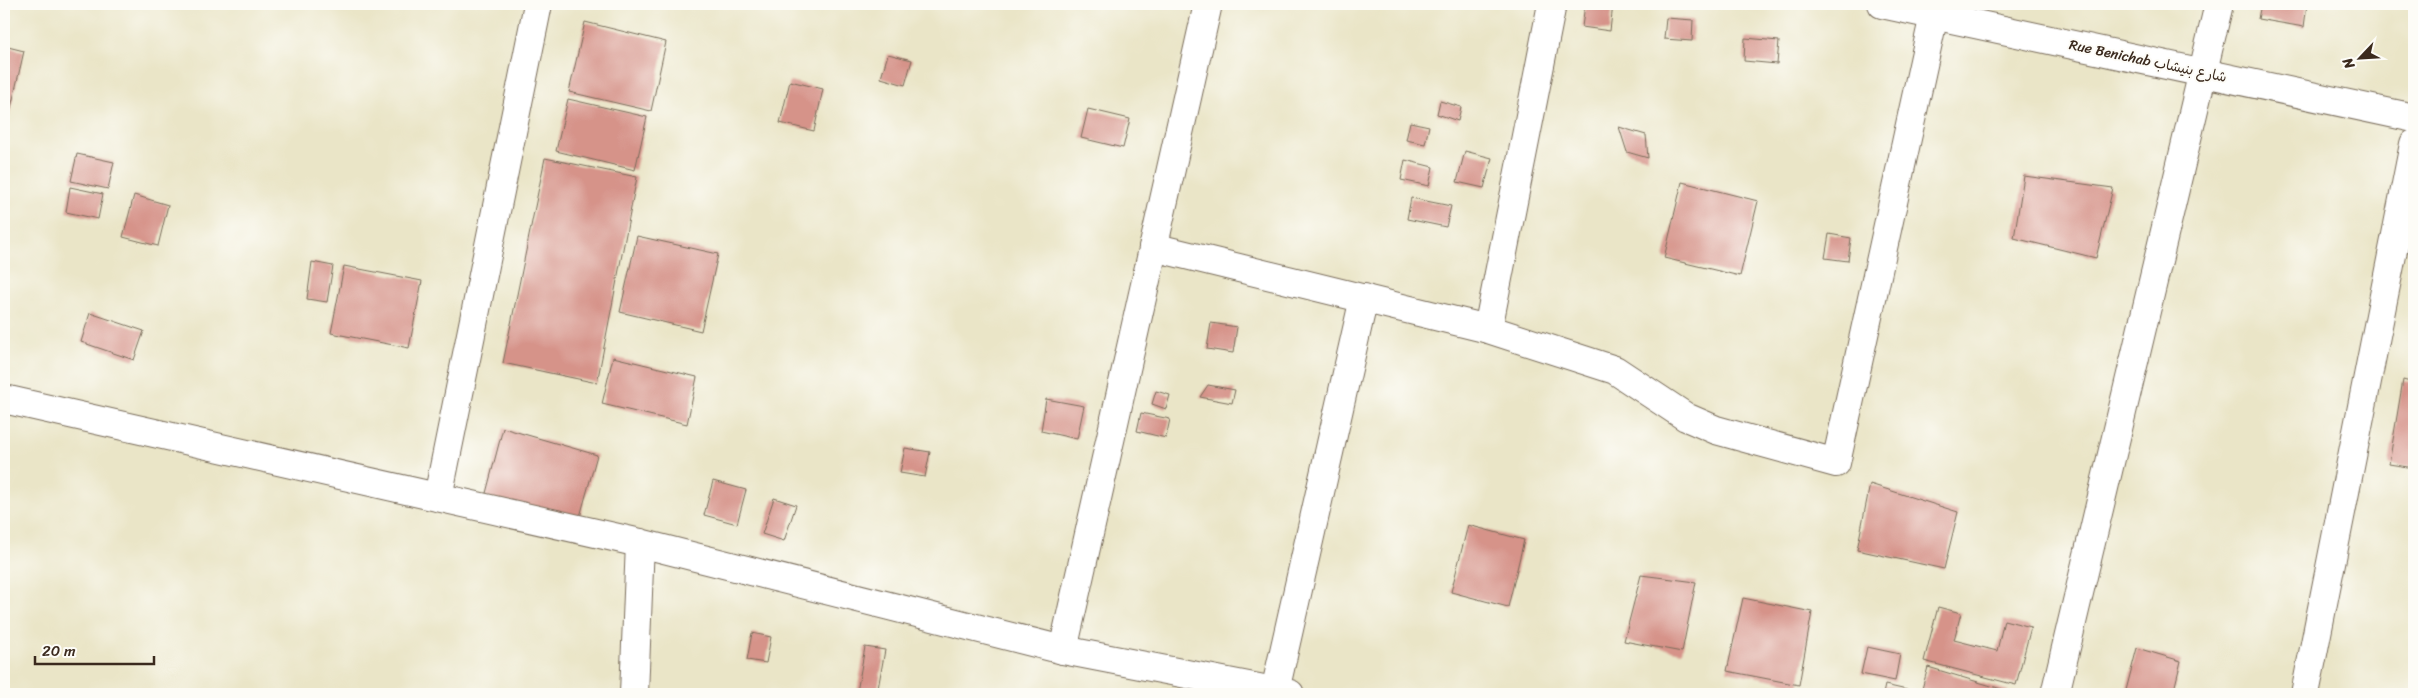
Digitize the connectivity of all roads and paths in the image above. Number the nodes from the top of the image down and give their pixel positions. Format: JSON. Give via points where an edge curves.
{"nodes":[{"id":1,"x":538,"y":4,"type":"edge"},
{"id":2,"x":1208,"y":4,"type":"edge"},
{"id":3,"x":1552,"y":4,"type":"edge"},
{"id":4,"x":1882,"y":4,"type":"edge"},
{"id":5,"x":2219,"y":4,"type":"edge"},
{"id":6,"x":1934,"y":15,"type":"junction"},
{"id":7,"x":2204,"y":73,"type":"junction"},
{"id":8,"x":2414,"y":118,"type":"edge"},
{"id":9,"x":2414,"y":144,"type":"edge"},
{"id":10,"x":1153,"y":247,"type":"junction"},
{"id":11,"x":1364,"y":298,"type":"junction"},
{"id":12,"x":1488,"y":329,"type":"junction"},
{"id":13,"x":4,"y":399,"type":"edge"},
{"id":14,"x":438,"y":498,"type":"junction"},
{"id":15,"x":640,"y":543,"type":"junction"},
{"id":16,"x":1063,"y":650,"type":"junction"},
{"id":17,"x":1283,"y":693,"type":"edge"},
{"id":18,"x":634,"y":694,"type":"edge"},
{"id":19,"x":2055,"y":694,"type":"edge"},
{"id":20,"x":2305,"y":694,"type":"edge"}],
"edges":[{"from":1,"to":14,"type":"street"},
{"from":2,"to":10,"type":"street"},
{"from":3,"to":12,"type":"street"},
{"from":4,"to":6,"type":"street","name":"Rue Benichab شارع بنيشاب"},
{"from":5,"to":7,"type":"street"},
{"from":6,"to":7,"type":"street","name":"Rue Benichab شارع بنيشاب"},
{"from":6,"to":12,"type":"street","via":[[1836,463],[1716,430],[1686,416],[1615,370]]},
{"from":7,"to":8,"type":"street","name":"Rue Benichab شارع بنيشاب"},
{"from":7,"to":19,"type":"street"},
{"from":9,"to":20,"type":"street"},
{"from":10,"to":11,"type":"street"},
{"from":10,"to":16,"type":"street"},
{"from":11,"to":12,"type":"street"},
{"from":11,"to":17,"type":"street"},
{"from":13,"to":14,"type":"street"},
{"from":14,"to":15,"type":"street"},
{"from":15,"to":16,"type":"street"},
{"from":15,"to":18,"type":"street"},
{"from":16,"to":17,"type":"street"}]}
